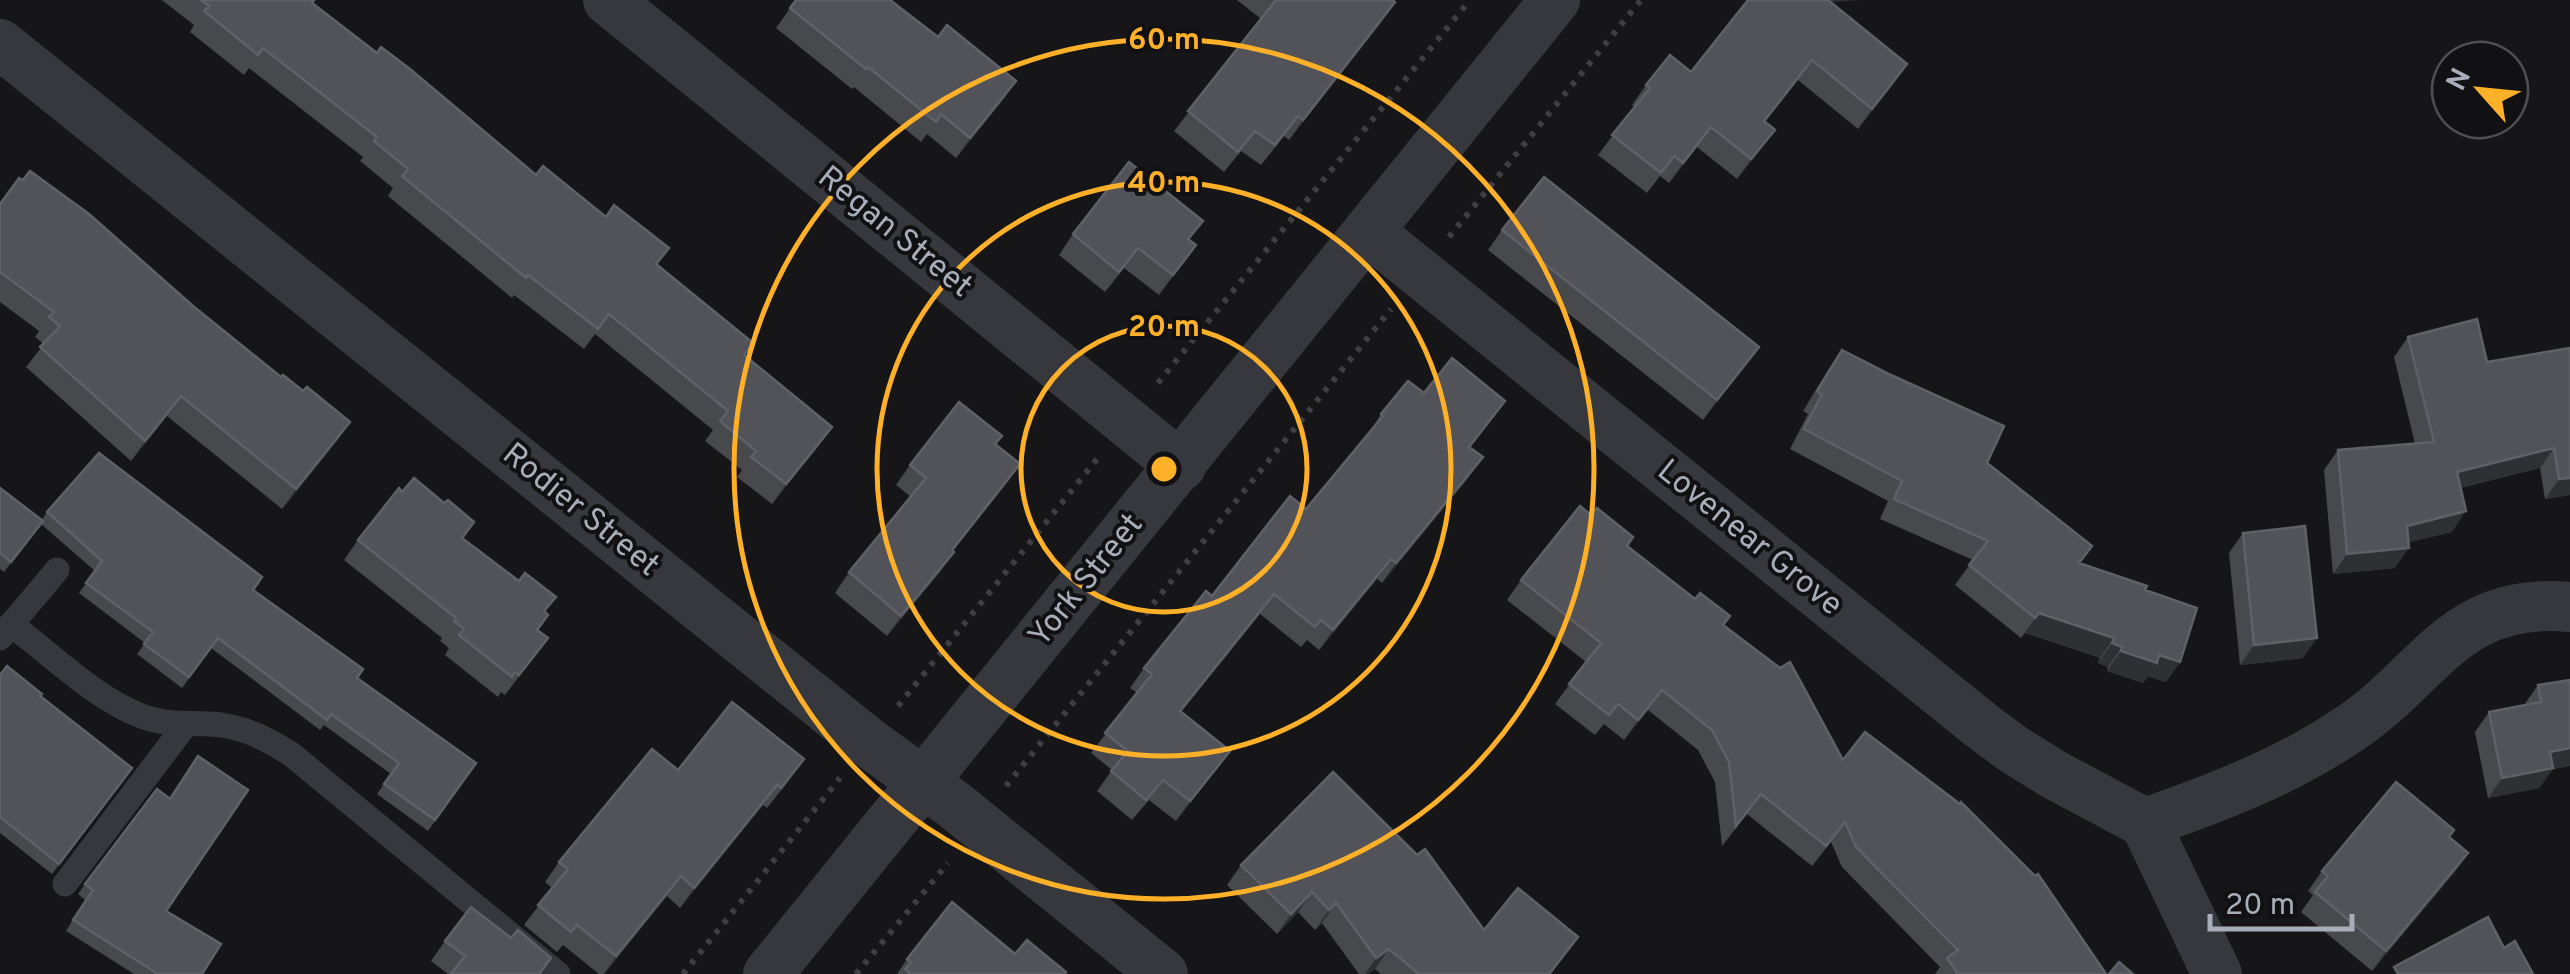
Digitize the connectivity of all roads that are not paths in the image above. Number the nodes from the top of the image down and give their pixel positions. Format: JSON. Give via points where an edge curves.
{"nodes":[{"id":1,"x":608,"y":0,"type":"edge"},
{"id":2,"x":1555,"y":0,"type":"edge"},
{"id":3,"x":0,"y":44,"type":"edge"},
{"id":4,"x":1368,"y":232,"type":"junction"},
{"id":5,"x":1181,"y":466,"type":"junction"},
{"id":6,"x":57,"y":570,"type":"dead end"},
{"id":7,"x":2570,"y":607,"type":"edge"},
{"id":8,"x":6,"y":631,"type":"edge"},
{"id":9,"x":186,"y":724,"type":"junction"},
{"id":10,"x":923,"y":781,"type":"junction"},
{"id":11,"x":2146,"y":823,"type":"junction"},
{"id":12,"x":64,"y":884,"type":"dead end"},
{"id":13,"x":558,"y":974,"type":"edge"},
{"id":14,"x":768,"y":974,"type":"edge"},
{"id":15,"x":1162,"y":974,"type":"edge"},
{"id":16,"x":2217,"y":974,"type":"edge"}],
"edges":[{"from":1,"to":5,"type":"street","name":"Regan Street"},
{"from":2,"to":4,"type":"street","name":"York Street"},
{"from":3,"to":10,"type":"street","name":"Rodier Street"},
{"from":4,"to":5,"type":"street","name":"York Street"},
{"from":4,"to":11,"type":"street","name":"Lovenear Grove","via":[[1982,726],[2053,774]]},
{"from":5,"to":10,"type":"street","name":"York Street"},
{"from":6,"to":8,"type":"lane"},
{"from":7,"to":11,"type":"street","via":[[2525,607],[2472,624],[2343,734],[2238,788]]},
{"from":8,"to":9,"type":"lane","via":[[105,697],[146,718]]},
{"from":9,"to":12,"type":"lane"},
{"from":9,"to":13,"type":"lane","via":[[254,732],[292,754]]},
{"from":10,"to":14,"type":"street","name":"York Street"},
{"from":10,"to":15,"type":"street","name":"Rodier Street"},
{"from":11,"to":16,"type":"street"}]}
